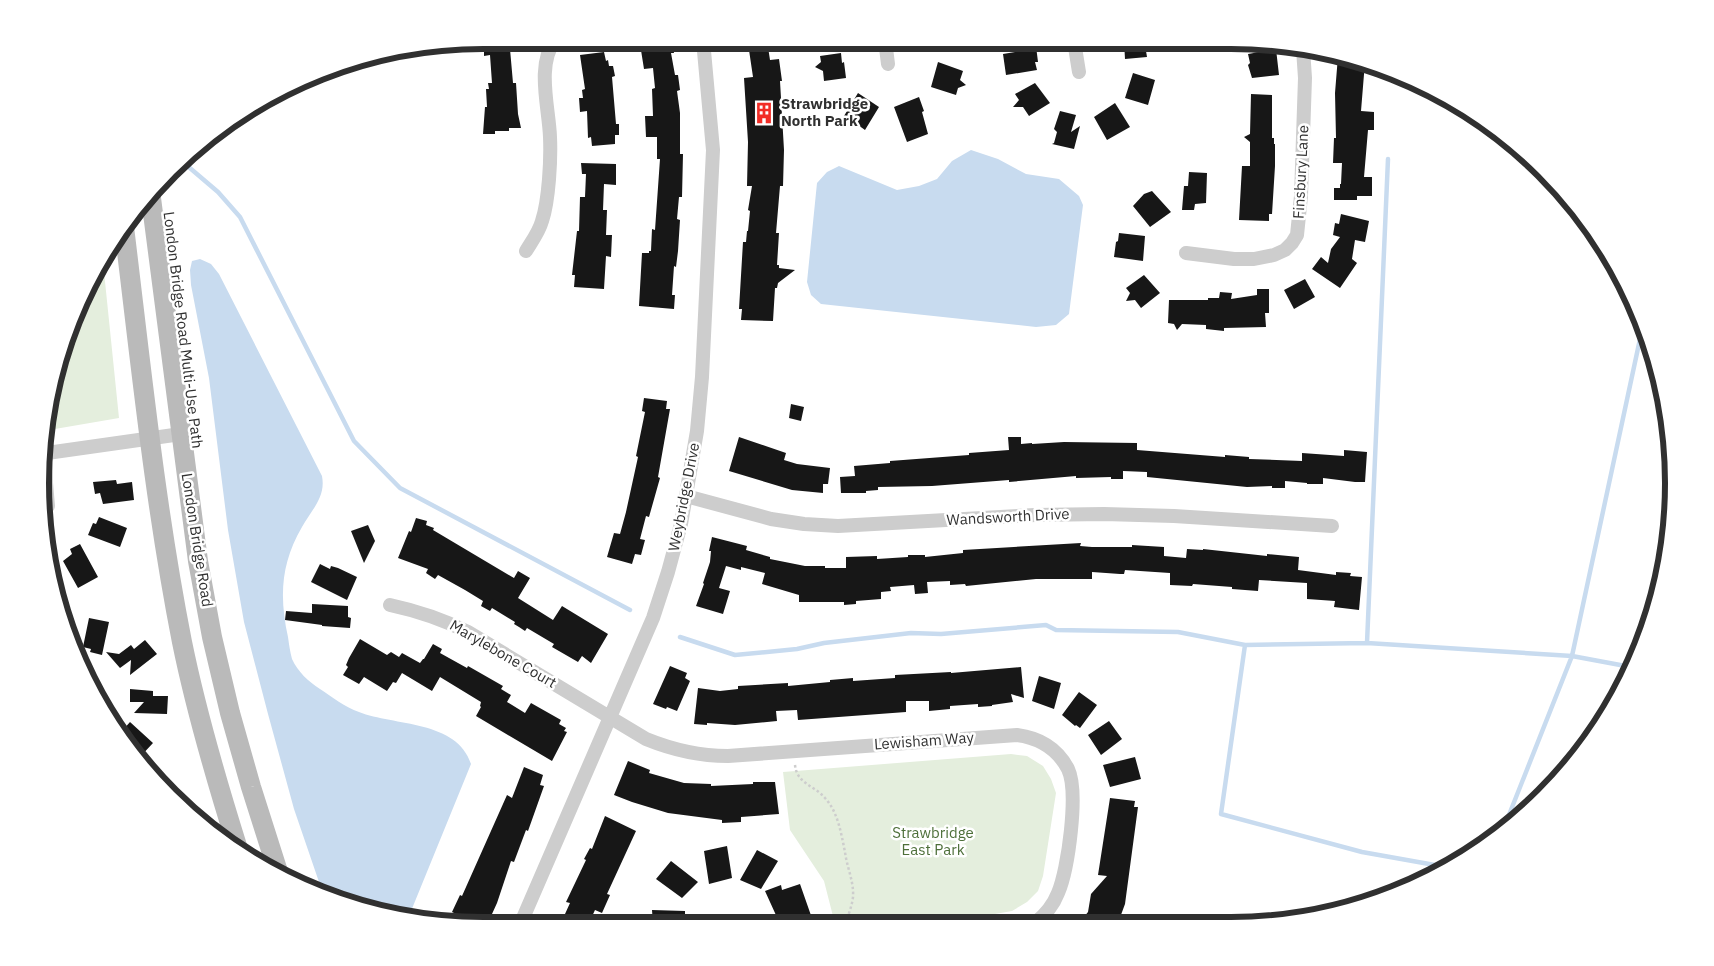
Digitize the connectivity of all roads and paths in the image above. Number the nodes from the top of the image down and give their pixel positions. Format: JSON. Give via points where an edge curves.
{"nodes":[{"id":1,"x":550,"y":49,"type":"edge"},
{"id":2,"x":704,"y":49,"type":"edge"},
{"id":3,"x":886,"y":49,"type":"edge"},
{"id":4,"x":1075,"y":49,"type":"edge"},
{"id":5,"x":1303,"y":55,"type":"edge"},
{"id":6,"x":888,"y":64,"type":"dead end"},
{"id":7,"x":1079,"y":72,"type":"dead end"},
{"id":8,"x":152,"y":203,"type":"edge"},
{"id":9,"x":125,"y":237,"type":"edge"},
{"id":10,"x":526,"y":251,"type":"dead end"},
{"id":11,"x":1186,"y":253,"type":"dead end"},
{"id":12,"x":181,"y":434,"type":"junction"},
{"id":13,"x":151,"y":438,"type":"junction"},
{"id":14,"x":50,"y":452,"type":"edge"},
{"id":15,"x":686,"y":496,"type":"junction"},
{"id":16,"x":1332,"y":526,"type":"dead end"},
{"id":17,"x":390,"y":606,"type":"dead end"},
{"id":18,"x":610,"y":718,"type":"junction"},
{"id":19,"x":795,"y":763,"type":"dead end"},
{"id":20,"x":235,"y":839,"type":"edge"},
{"id":21,"x":285,"y":869,"type":"edge"},
{"id":22,"x":523,"y":917,"type":"edge"},
{"id":23,"x":848,"y":917,"type":"edge"},
{"id":24,"x":1042,"y":917,"type":"edge"}],
"edges":[{"from":1,"to":10,"type":"street","via":[[544,67],[550,139],[547,204],[542,222]]},
{"from":2,"to":15,"type":"street","name":"Weybridge Drive","via":[[713,150],[711,221],[702,377]]},
{"from":3,"to":6,"type":"street"},
{"from":4,"to":7,"type":"street"},
{"from":5,"to":11,"type":"street","name":"Finsbury Lane","via":[[1301,196],[1297,235],[1285,250],[1254,259]]},
{"from":8,"to":12,"type":"main road","name":"London Bridge Road"},
{"from":9,"to":13,"type":"main road","name":"London Bridge Road"},
{"from":12,"to":13,"type":"street"},
{"from":12,"to":21,"type":"main road","name":"London Bridge Road","via":[[198,561],[230,713],[251,787]]},
{"from":13,"to":14,"type":"street"},
{"from":13,"to":20,"type":"main road","name":"London Bridge Road","via":[[168,568],[182,644]]},
{"from":15,"to":16,"type":"street","name":"Wandsworth Drive","via":[[771,518],[838,526],[1104,514]]},
{"from":15,"to":18,"type":"street","name":"Weybridge Drive","via":[[653,618]]},
{"from":17,"to":18,"type":"street","name":"Marylebone Court","via":[[417,611],[468,632]]},
{"from":18,"to":22,"type":"street","name":"Weybridge Drive"},
{"from":18,"to":24,"type":"street","name":"Lewisham Way","via":[[668,748],[709,756],[1017,735],[1043,742],[1054,749],[1069,771],[1072,813],[1071,838],[1059,892]]},
{"from":19,"to":23,"type":"path","via":[[800,779],[824,797],[833,809],[843,835],[852,878],[853,899]]}]}
